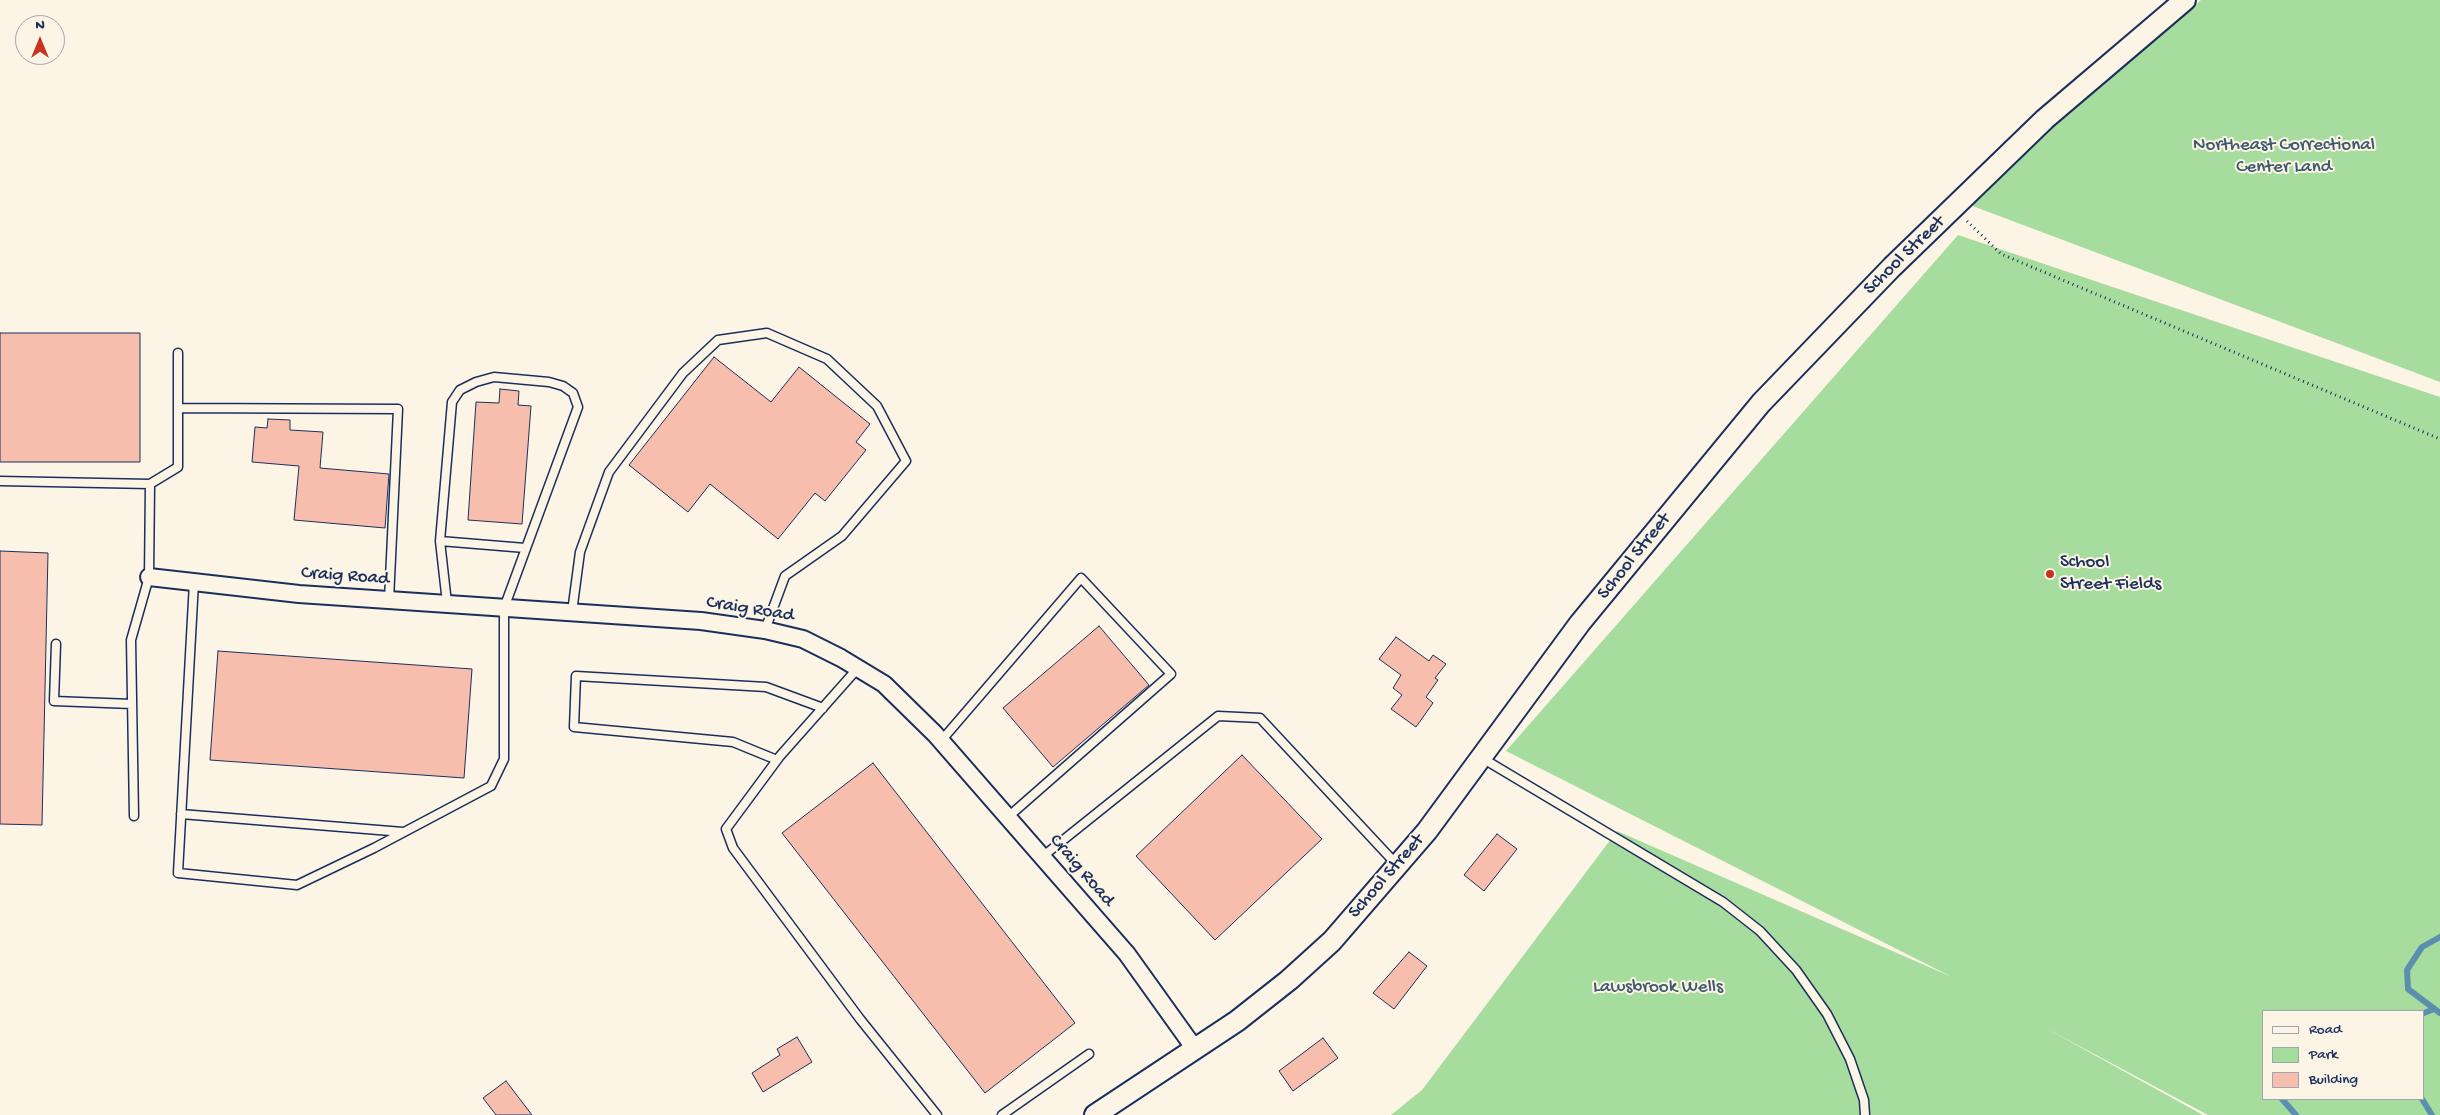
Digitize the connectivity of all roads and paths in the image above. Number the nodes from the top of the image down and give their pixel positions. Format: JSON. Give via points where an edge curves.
{"nodes":[{"id":1,"x":2185,"y":0,"type":"edge"},
{"id":2,"x":1955,"y":209,"type":"junction"},
{"id":3,"x":178,"y":353,"type":"dead end"},
{"id":4,"x":178,"y":408,"type":"junction"},
{"id":5,"x":2440,"y":439,"type":"edge"},
{"id":6,"x":0,"y":481,"type":"edge"},
{"id":7,"x":150,"y":484,"type":"junction"},
{"id":8,"x":440,"y":541,"type":"junction"},
{"id":9,"x":525,"y":548,"type":"junction"},
{"id":10,"x":149,"y":577,"type":"junction"},
{"id":11,"x":194,"y":582,"type":"junction"},
{"id":12,"x":389,"y":600,"type":"junction"},
{"id":13,"x":447,"y":603,"type":"junction"},
{"id":14,"x":504,"y":608,"type":"junction"},
{"id":15,"x":572,"y":612,"type":"junction"},
{"id":16,"x":765,"y":630,"type":"junction"},
{"id":17,"x":56,"y":644,"type":"dead end"},
{"id":18,"x":858,"y":668,"type":"junction"},
{"id":19,"x":132,"y":704,"type":"junction"},
{"id":20,"x":822,"y":708,"type":"junction"},
{"id":21,"x":941,"y":741,"type":"junction"},
{"id":22,"x":1480,"y":757,"type":"junction"},
{"id":23,"x":777,"y":760,"type":"junction"},
{"id":24,"x":181,"y":814,"type":"junction"},
{"id":25,"x":134,"y":816,"type":"dead end"},
{"id":26,"x":1008,"y":817,"type":"junction"},
{"id":27,"x":403,"y":832,"type":"junction"},
{"id":28,"x":1042,"y":857,"type":"junction"},
{"id":29,"x":1398,"y":866,"type":"junction"},
{"id":30,"x":1195,"y":1049,"type":"junction"},
{"id":31,"x":1089,"y":1054,"type":"dead end"},
{"id":32,"x":937,"y":1115,"type":"edge"},
{"id":33,"x":1002,"y":1115,"type":"edge"},
{"id":34,"x":1095,"y":1115,"type":"edge"},
{"id":35,"x":1865,"y":1115,"type":"edge"}],
"edges":[{"from":1,"to":2,"type":"street","name":"School Street","via":[[2045,119]]},
{"from":2,"to":5,"type":"path","via":[[2000,254]]},
{"from":2,"to":22,"type":"street","name":"School Street","via":[[1892,267],[1760,403],[1644,543]]},
{"from":3,"to":4,"type":"lane"},
{"from":4,"to":7,"type":"lane","via":[[178,467]]},
{"from":4,"to":12,"type":"lane","via":[[398,409]]},
{"from":6,"to":7,"type":"lane"},
{"from":7,"to":10,"type":"lane"},
{"from":8,"to":9,"type":"lane"},
{"from":8,"to":9,"type":"lane","via":[[452,402],[460,390],[494,377],[563,386],[573,393],[578,407]]},
{"from":8,"to":13,"type":"lane"},
{"from":9,"to":14,"type":"lane"},
{"from":10,"to":11,"type":"street","name":"Craig Road"},
{"from":10,"to":19,"type":"lane","via":[[131,640]]},
{"from":11,"to":12,"type":"street","name":"Craig Road"},
{"from":11,"to":24,"type":"lane"},
{"from":12,"to":13,"type":"street","name":"Craig Road"},
{"from":13,"to":14,"type":"street","name":"Craig Road"},
{"from":14,"to":15,"type":"street","name":"Craig Road"},
{"from":14,"to":27,"type":"lane","via":[[504,759],[491,786]]},
{"from":15,"to":16,"type":"street","name":"Craig Road"},
{"from":15,"to":16,"type":"lane","via":[[580,552],[609,472],[683,373],[718,340],[767,333],[828,359],[877,406],[906,461],[842,536],[785,576]]},
{"from":16,"to":18,"type":"street","name":"Craig Road","via":[[803,640]]},
{"from":17,"to":19,"type":"lane","via":[[54,701]]},
{"from":18,"to":20,"type":"lane"},
{"from":18,"to":21,"type":"street","name":"Craig Road","via":[[884,684]]},
{"from":19,"to":25,"type":"lane"},
{"from":20,"to":23,"type":"lane"},
{"from":20,"to":23,"type":"lane","via":[[766,687],[576,676],[574,727],[733,742]]},
{"from":21,"to":26,"type":"street","name":"Craig Road"},
{"from":21,"to":26,"type":"lane","via":[[1081,578],[1171,674]]},
{"from":22,"to":29,"type":"street","name":"School Street"},
{"from":22,"to":35,"type":"lane","via":[[1722,902],[1760,931],[1796,970],[1827,1014],[1850,1058],[1864,1100]]},
{"from":23,"to":32,"type":"lane","via":[[726,829],[732,848],[860,1019]]},
{"from":24,"to":27,"type":"lane"},
{"from":24,"to":27,"type":"lane","via":[[178,873],[297,885]]},
{"from":26,"to":28,"type":"street","name":"Craig Road"},
{"from":28,"to":29,"type":"lane","via":[[1218,716],[1260,718]]},
{"from":28,"to":30,"type":"street","name":"Craig Road","via":[[1127,954]]},
{"from":29,"to":30,"type":"street","name":"School Street","via":[[1332,941],[1289,980]]},
{"from":30,"to":34,"type":"street","name":"School Street"},
{"from":31,"to":33,"type":"lane"}]}
